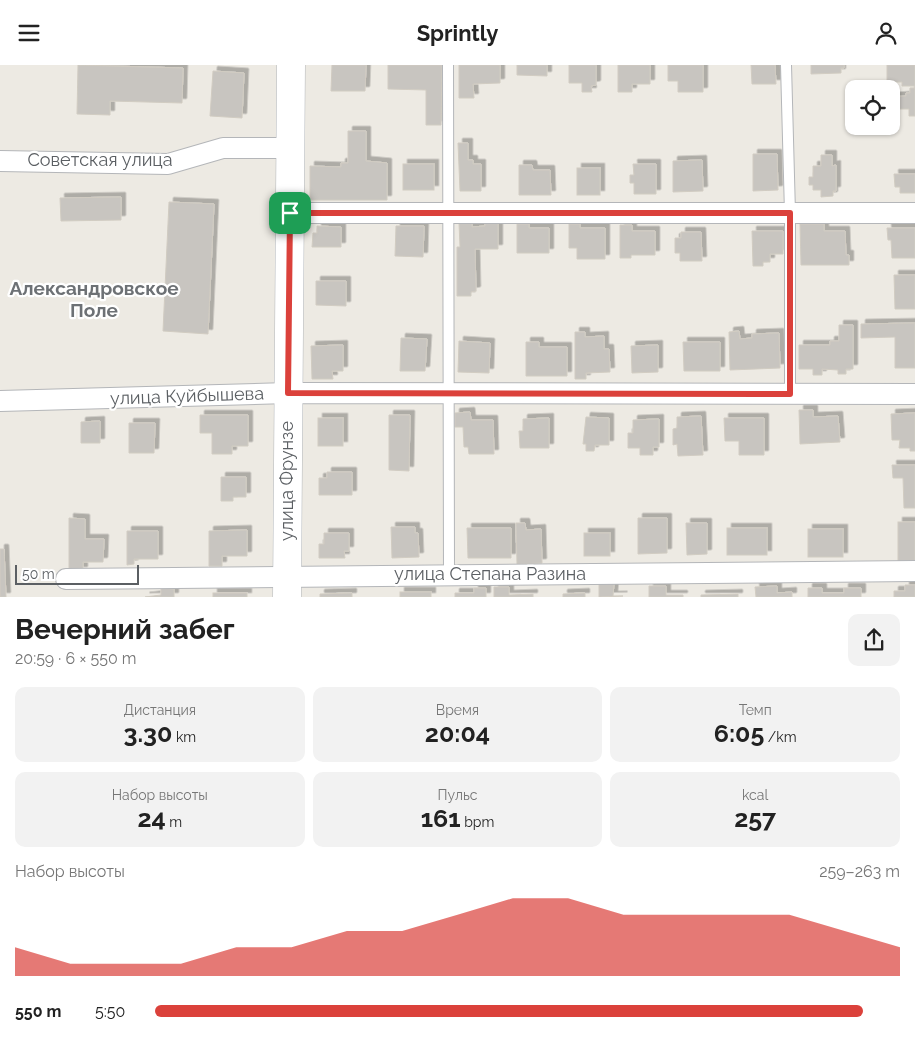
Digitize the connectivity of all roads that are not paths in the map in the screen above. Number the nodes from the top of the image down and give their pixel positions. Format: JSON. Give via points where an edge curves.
{"nodes":[{"id":1,"x":291,"y":65,"type":"edge"},
{"id":2,"x":448,"y":65,"type":"edge"},
{"id":3,"x":786,"y":65,"type":"edge"},
{"id":4,"x":289,"y":148,"type":"junction"},
{"id":5,"x":0,"y":161,"type":"edge"},
{"id":6,"x":290,"y":213,"type":"junction"},
{"id":7,"x":447,"y":213,"type":"junction"},
{"id":8,"x":790,"y":213,"type":"junction"},
{"id":9,"x":915,"y":213,"type":"edge"},
{"id":10,"x":288,"y":393,"type":"junction"},
{"id":11,"x":448,"y":394,"type":"junction"},
{"id":12,"x":790,"y":394,"type":"junction"},
{"id":13,"x":915,"y":394,"type":"edge"},
{"id":14,"x":0,"y":401,"type":"edge"},
{"id":15,"x":915,"y":571,"type":"edge"},
{"id":16,"x":449,"y":574,"type":"junction"},
{"id":17,"x":66,"y":579,"type":"dead end"},
{"id":18,"x":287,"y":586,"type":"edge"}],
"edges":[{"from":1,"to":4,"type":"street","name":"улица Фрунзе"},
{"from":2,"to":7,"type":"lane"},
{"from":3,"to":8,"type":"lane"},
{"from":4,"to":5,"type":"street","name":"Советская улица","via":[[223,148],[168,164]]},
{"from":4,"to":6,"type":"street","name":"улица Фрунзе"},
{"from":6,"to":7,"type":"street"},
{"from":6,"to":10,"type":"street","name":"улица Фрунзе"},
{"from":7,"to":8,"type":"street"},
{"from":7,"to":11,"type":"lane"},
{"from":8,"to":9,"type":"street"},
{"from":8,"to":12,"type":"lane"},
{"from":10,"to":11,"type":"street","name":"улица Куйбышева"},
{"from":10,"to":14,"type":"street","name":"улица Куйбышева"},
{"from":10,"to":18,"type":"street","name":"улица Фрунзе"},
{"from":11,"to":12,"type":"street","name":"улица Куйбышева"},
{"from":11,"to":16,"type":"lane"},
{"from":12,"to":13,"type":"street","name":"улица Куйбышева"},
{"from":15,"to":16,"type":"street","name":"улица Степана Разина"},
{"from":16,"to":18,"type":"street","name":"улица Степана Разина"},
{"from":17,"to":18,"type":"street","name":"улица Степана Разина"}]}
